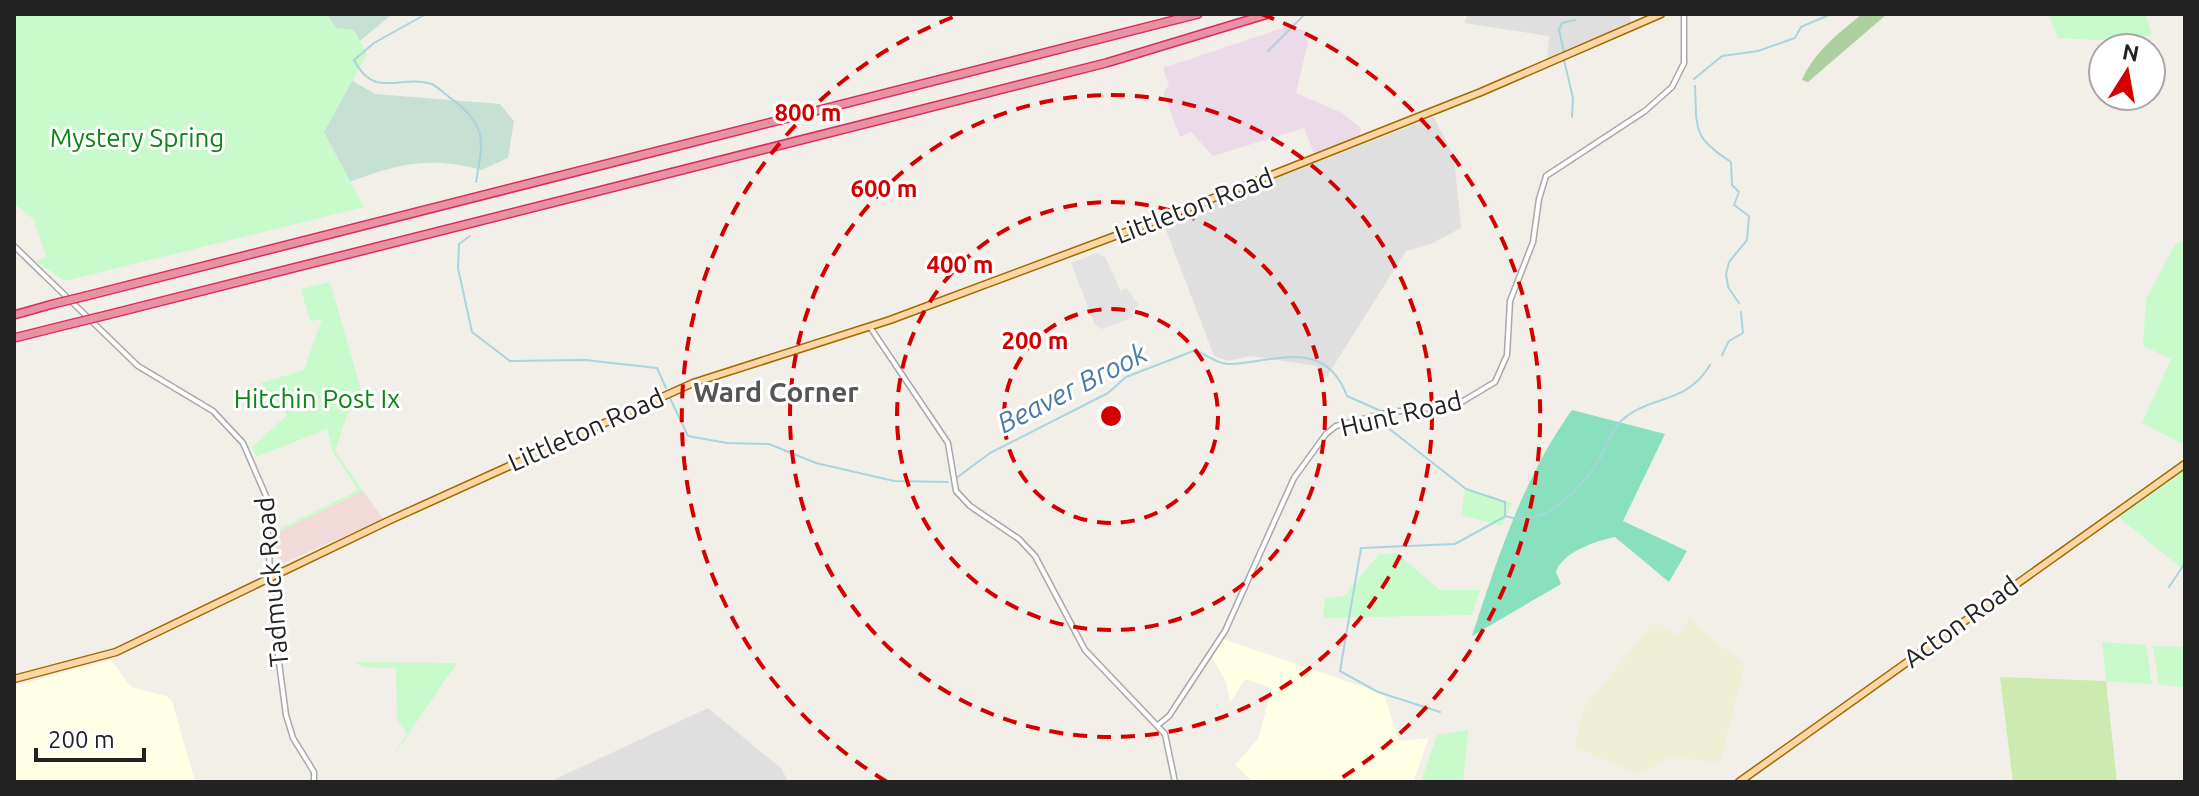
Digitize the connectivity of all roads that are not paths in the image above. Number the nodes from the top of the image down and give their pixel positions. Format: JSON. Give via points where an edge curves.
{"nodes":[{"id":1,"x":1198,"y":14,"type":"edge"},
{"id":2,"x":1268,"y":14,"type":"edge"},
{"id":3,"x":1661,"y":14,"type":"edge"},
{"id":4,"x":1684,"y":14,"type":"edge"},
{"id":5,"x":14,"y":246,"type":"edge"},
{"id":6,"x":14,"y":315,"type":"edge"},
{"id":7,"x":870,"y":327,"type":"junction"},
{"id":8,"x":14,"y":338,"type":"edge"},
{"id":9,"x":2185,"y":464,"type":"edge"},
{"id":10,"x":271,"y":576,"type":"junction"},
{"id":11,"x":14,"y":679,"type":"edge"},
{"id":12,"x":1169,"y":716,"type":"junction"},
{"id":13,"x":1158,"y":725,"type":"junction"},
{"id":14,"x":1167,"y":737,"type":"junction"},
{"id":15,"x":314,"y":782,"type":"edge"},
{"id":16,"x":1175,"y":782,"type":"edge"},
{"id":17,"x":1739,"y":782,"type":"edge"}],
"edges":[{"from":1,"to":6,"type":"highway","bridge":true},
{"from":2,"to":8,"type":"highway","bridge":true,"via":[[1120,60]]},
{"from":3,"to":7,"type":"main road","name":"Littleton Road","via":[[1283,172]]},
{"from":4,"to":12,"type":"street","name":"Hunt Road","via":[[1684,63],[1672,87],[1645,111],[1546,176],[1533,242],[1510,301],[1507,355],[1495,382],[1455,406],[1390,412],[1336,426],[1326,434],[1294,478],[1225,631]]},
{"from":5,"to":10,"type":"street","name":"Tadmuck Road","via":[[138,366],[213,411],[243,443],[266,496]]},
{"from":7,"to":10,"type":"main road","name":"Littleton Road","via":[[682,387]]},
{"from":7,"to":13,"type":"street","via":[[948,443],[952,482],[959,495],[1030,550],[1085,650]]},
{"from":9,"to":17,"type":"main road","name":"Acton Road"},
{"from":10,"to":11,"type":"main road","name":"Littleton Road","via":[[110,654]]},
{"from":10,"to":15,"type":"street","name":"Tadmuck Road","via":[[286,715]]},
{"from":12,"to":13,"type":"street","name":"Hunt Road"},
{"from":12,"to":14,"type":"street","name":"Hunt Road"},
{"from":13,"to":14,"type":"street"},
{"from":14,"to":16,"type":"street"}]}
